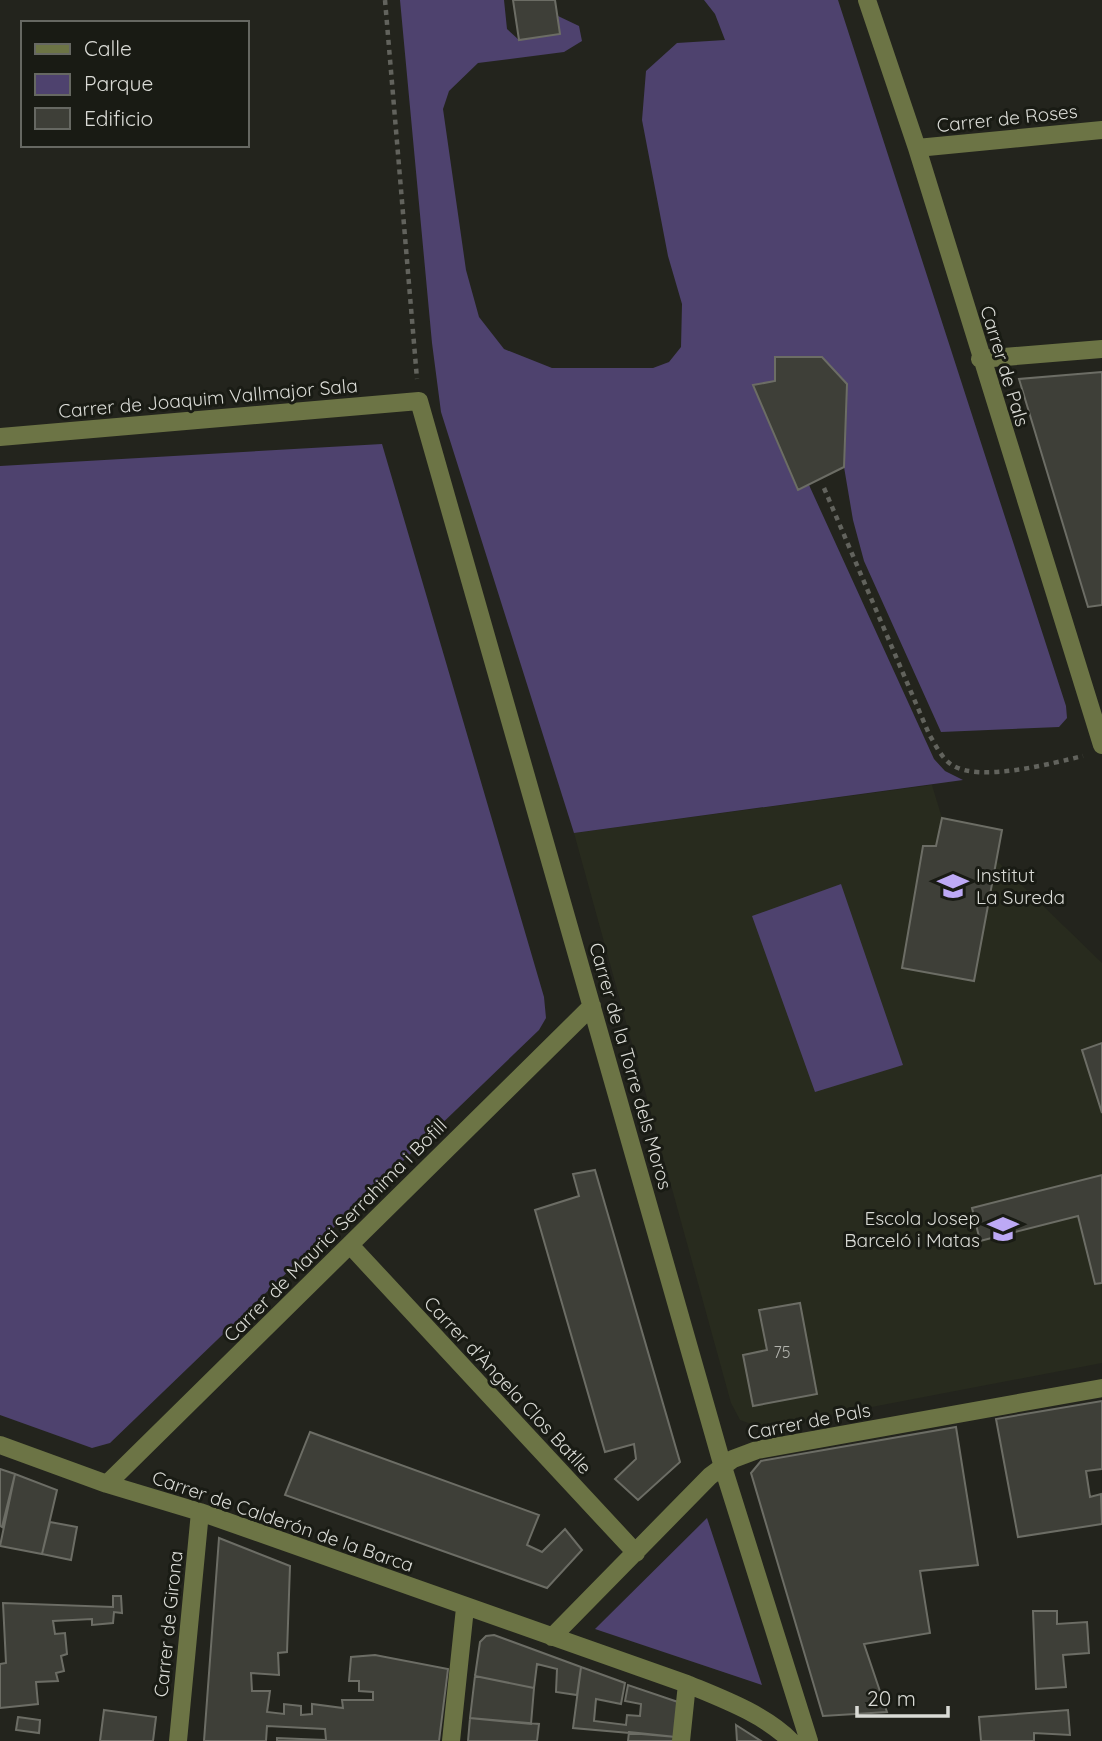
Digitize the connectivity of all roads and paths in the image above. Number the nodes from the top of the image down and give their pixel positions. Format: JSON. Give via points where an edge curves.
{"nodes":[{"id":1,"x":386,"y":0,"type":"edge"},
{"id":2,"x":867,"y":0,"type":"edge"},
{"id":3,"x":1102,"y":130,"type":"edge"},
{"id":4,"x":917,"y":148,"type":"junction"},
{"id":5,"x":1102,"y":349,"type":"edge"},
{"id":6,"x":980,"y":359,"type":"junction"},
{"id":7,"x":419,"y":401,"type":"junction"},
{"id":8,"x":0,"y":437,"type":"edge"},
{"id":9,"x":824,"y":488,"type":"dead end"},
{"id":10,"x":1096,"y":750,"type":"edge"},
{"id":11,"x":592,"y":1006,"type":"junction"},
{"id":12,"x":350,"y":1245,"type":"junction"},
{"id":13,"x":1102,"y":1388,"type":"edge"},
{"id":14,"x":0,"y":1445,"type":"edge"},
{"id":15,"x":723,"y":1467,"type":"junction"},
{"id":16,"x":107,"y":1484,"type":"junction"},
{"id":17,"x":201,"y":1512,"type":"junction"},
{"id":18,"x":636,"y":1553,"type":"junction"},
{"id":19,"x":466,"y":1608,"type":"junction"},
{"id":20,"x":552,"y":1637,"type":"junction"},
{"id":21,"x":687,"y":1684,"type":"junction"},
{"id":22,"x":178,"y":1741,"type":"edge"},
{"id":23,"x":451,"y":1741,"type":"edge"},
{"id":24,"x":681,"y":1741,"type":"edge"},
{"id":25,"x":791,"y":1741,"type":"edge"},
{"id":26,"x":808,"y":1741,"type":"edge"}],
"edges":[{"from":1,"to":7,"type":"path"},
{"from":2,"to":4,"type":"street","name":"Carrer de Pals"},
{"from":3,"to":4,"type":"street","name":"Carrer de Roses"},
{"from":4,"to":6,"type":"street","name":"Carrer de Pals"},
{"from":5,"to":6,"type":"street"},
{"from":6,"to":10,"type":"street","name":"Carrer de Pals"},
{"from":7,"to":8,"type":"street","name":"Carrer de Joaquim Vallmajor Sala"},
{"from":7,"to":11,"type":"street","name":"Carrer de la Torre dels Moros"},
{"from":9,"to":10,"type":"path","via":[[929,734],[952,765],[1013,772]]},
{"from":11,"to":12,"type":"street","name":"Carrer de Maurici Serrahima i Bofill"},
{"from":11,"to":15,"type":"street","name":"Carrer de la Torre dels Moros"},
{"from":12,"to":16,"type":"street","name":"Carrer de Maurici Serrahima i Bofill"},
{"from":12,"to":18,"type":"street","name":"Carrer d'Àngela Clos Batlle"},
{"from":13,"to":15,"type":"street","name":"Carrer de Pals","via":[[757,1450]]},
{"from":14,"to":16,"type":"street","name":"Carrer de Calderón de la Barca"},
{"from":15,"to":18,"type":"street","name":"Carrer de Pals"},
{"from":15,"to":26,"type":"street","name":"Carrer de la Torre dels Moros"},
{"from":16,"to":17,"type":"street","name":"Carrer de Calderón de la Barca"},
{"from":17,"to":19,"type":"street","name":"Carrer de Calderón de la Barca"},
{"from":17,"to":22,"type":"street","name":"Carrer de Girona"},
{"from":18,"to":20,"type":"street","name":"Carrer de Pals"},
{"from":19,"to":20,"type":"street","name":"Carrer de Calderón de la Barca"},
{"from":19,"to":23,"type":"street"},
{"from":20,"to":21,"type":"street","name":"Carrer de Calderón de la Barca"},
{"from":21,"to":24,"type":"street"},
{"from":21,"to":25,"type":"street","name":"Carrer de Calderón de la Barca","via":[[733,1704]]}]}
